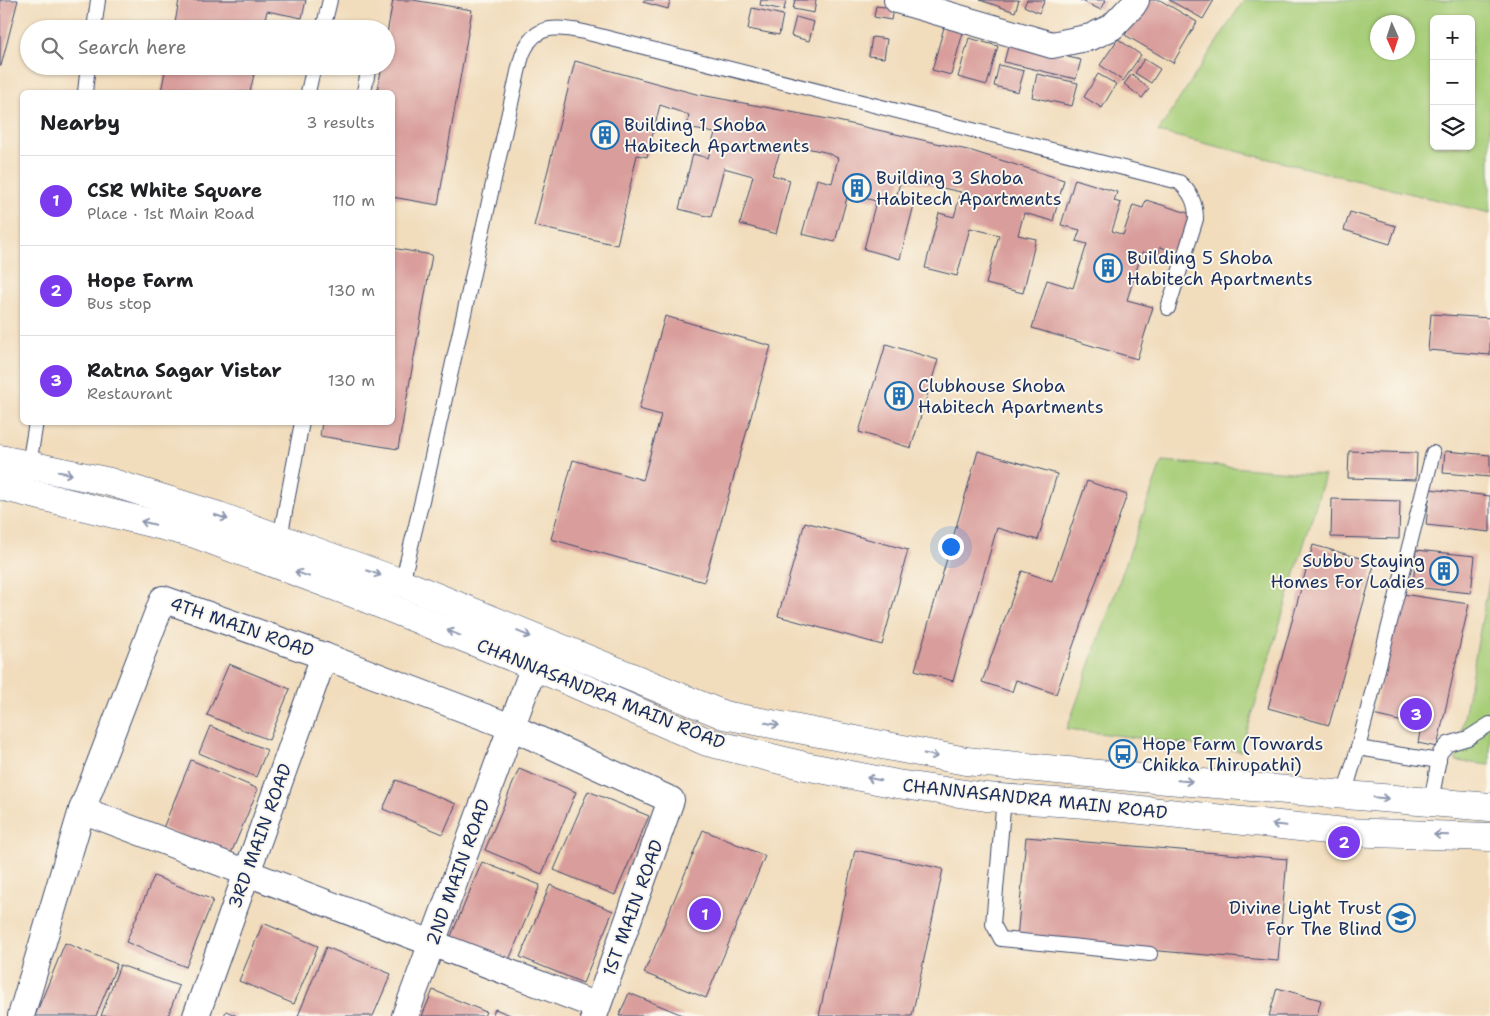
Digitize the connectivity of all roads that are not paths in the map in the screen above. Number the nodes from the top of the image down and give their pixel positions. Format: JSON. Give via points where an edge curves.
{"nodes":[{"id":1,"x":98,"y":0,"type":"edge"},
{"id":2,"x":330,"y":0,"type":"edge"},
{"id":3,"x":1136,"y":0,"type":"edge"},
{"id":4,"x":904,"y":1,"type":"edge"},
{"id":5,"x":95,"y":20,"type":"edge"},
{"id":6,"x":325,"y":20,"type":"edge"},
{"id":7,"x":87,"y":75,"type":"edge"},
{"id":8,"x":312,"y":75,"type":"edge"},
{"id":9,"x":367,"y":75,"type":"edge"},
{"id":10,"x":85,"y":90,"type":"edge"},
{"id":11,"x":308,"y":90,"type":"edge"},
{"id":12,"x":364,"y":90,"type":"edge"},
{"id":13,"x":1168,"y":308,"type":"dead end"},
{"id":14,"x":36,"y":425,"type":"edge"},
{"id":15,"x":301,"y":425,"type":"edge"},
{"id":16,"x":1433,"y":453,"type":"dead end"},
{"id":17,"x":0,"y":459,"type":"edge"},
{"id":18,"x":29,"y":465,"type":"junction"},
{"id":19,"x":0,"y":486,"type":"edge"},
{"id":20,"x":280,"y":538,"type":"junction"},
{"id":21,"x":249,"y":541,"type":"junction"},
{"id":22,"x":402,"y":583,"type":"junction"},
{"id":23,"x":324,"y":656,"type":"junction"},
{"id":24,"x":534,"y":666,"type":"junction"},
{"id":25,"x":724,"y":715,"type":"junction"},
{"id":26,"x":514,"y":721,"type":"junction"},
{"id":27,"x":1490,"y":724,"type":"edge"},
{"id":28,"x":708,"y":742,"type":"junction"},
{"id":29,"x":1358,"y":748,"type":"junction"},
{"id":30,"x":1438,"y":761,"type":"junction"},
{"id":31,"x":1344,"y":795,"type":"junction"},
{"id":32,"x":1004,"y":798,"type":"junction"},
{"id":33,"x":671,"y":800,"type":"joint"},
{"id":34,"x":1431,"y":802,"type":"junction"},
{"id":35,"x":1490,"y":807,"type":"edge"},
{"id":36,"x":82,"y":810,"type":"junction"},
{"id":37,"x":1490,"y":837,"type":"edge"},
{"id":38,"x":247,"y":873,"type":"junction"},
{"id":39,"x":432,"y":943,"type":"junction"},
{"id":40,"x":1150,"y":954,"type":"dead end"},
{"id":41,"x":596,"y":1011,"type":"edge"},
{"id":42,"x":21,"y":1016,"type":"edge"},
{"id":43,"x":196,"y":1016,"type":"edge"},
{"id":44,"x":405,"y":1016,"type":"edge"}],
"edges":[{"from":1,"to":5,"type":"lane"},
{"from":2,"to":6,"type":"lane"},
{"from":3,"to":4,"type":"street","via":[[1112,27],[1090,38],[1052,45]]},
{"from":7,"to":10,"type":"lane"},
{"from":8,"to":11,"type":"lane"},
{"from":9,"to":12,"type":"lane"},
{"from":13,"to":22,"type":"lane","via":[[1196,219],[1193,198],[1179,182],[584,32],[556,27],[541,32],[525,48],[518,72]]},
{"from":14,"to":18,"type":"lane"},
{"from":15,"to":20,"type":"lane"},
{"from":16,"to":29,"type":"lane"},
{"from":17,"to":18,"type":"main road","name":"CHANNASANDRA MAIN ROAD"},
{"from":18,"to":21,"type":"main road","name":"CHANNASANDRA MAIN ROAD","one_way":true,"via":[[110,482],[219,516]]},
{"from":21,"to":19,"type":"main road","name":"CHANNASANDRA MAIN ROAD","one_way":true,"via":[[195,534]]},
{"from":20,"to":21,"type":"main road","name":"CHANNASANDRA MAIN ROAD"},
{"from":20,"to":22,"type":"main road","name":"CHANNASANDRA MAIN ROAD","one_way":true},
{"from":24,"to":21,"type":"main road","name":"CHANNASANDRA MAIN ROAD","one_way":true,"via":[[360,596]]},
{"from":22,"to":25,"type":"main road","name":"CHANNASANDRA MAIN ROAD","one_way":true},
{"from":23,"to":26,"type":"street","name":"4TH MAIN ROAD"},
{"from":23,"to":36,"type":"street","name":"4TH MAIN ROAD","via":[[163,599]]},
{"from":23,"to":38,"type":"street","name":"3RD MAIN ROAD"},
{"from":24,"to":26,"type":"street","name":"2ND MAIN ROAD"},
{"from":24,"to":28,"type":"main road","name":"CHANNASANDRA MAIN ROAD"},
{"from":25,"to":28,"type":"main road"},
{"from":25,"to":31,"type":"main road","name":"CHANNASANDRA MAIN ROAD","one_way":true,"via":[[966,761]]},
{"from":26,"to":33,"type":"street","name":"4TH MAIN ROAD"},
{"from":26,"to":39,"type":"street","name":"2ND MAIN ROAD"},
{"from":27,"to":30,"type":"lane","via":[[1468,738],[1448,744]]},
{"from":32,"to":28,"type":"main road","name":"CHANNASANDRA MAIN ROAD","one_way":true,"via":[[860,777]]},
{"from":29,"to":30,"type":"lane"},
{"from":29,"to":31,"type":"lane"},
{"from":30,"to":34,"type":"lane"},
{"from":31,"to":34,"type":"main road","name":"CHANNASANDRA MAIN ROAD","one_way":true},
{"from":37,"to":32,"type":"main road","name":"CHANNASANDRA MAIN ROAD","one_way":true,"via":[[1345,832]]},
{"from":32,"to":40,"type":"lane","via":[[993,924],[1001,939]]},
{"from":33,"to":41,"type":"street","name":"1ST MAIN ROAD"},
{"from":34,"to":35,"type":"main road","name":"CHANNASANDRA MAIN ROAD"},
{"from":36,"to":38,"type":"street"},
{"from":36,"to":42,"type":"street","name":"4TH MAIN ROAD"},
{"from":38,"to":39,"type":"street"},
{"from":38,"to":43,"type":"street","name":"3RD MAIN ROAD"},
{"from":39,"to":41,"type":"street"},
{"from":39,"to":44,"type":"street","name":"2ND MAIN ROAD"}]}
